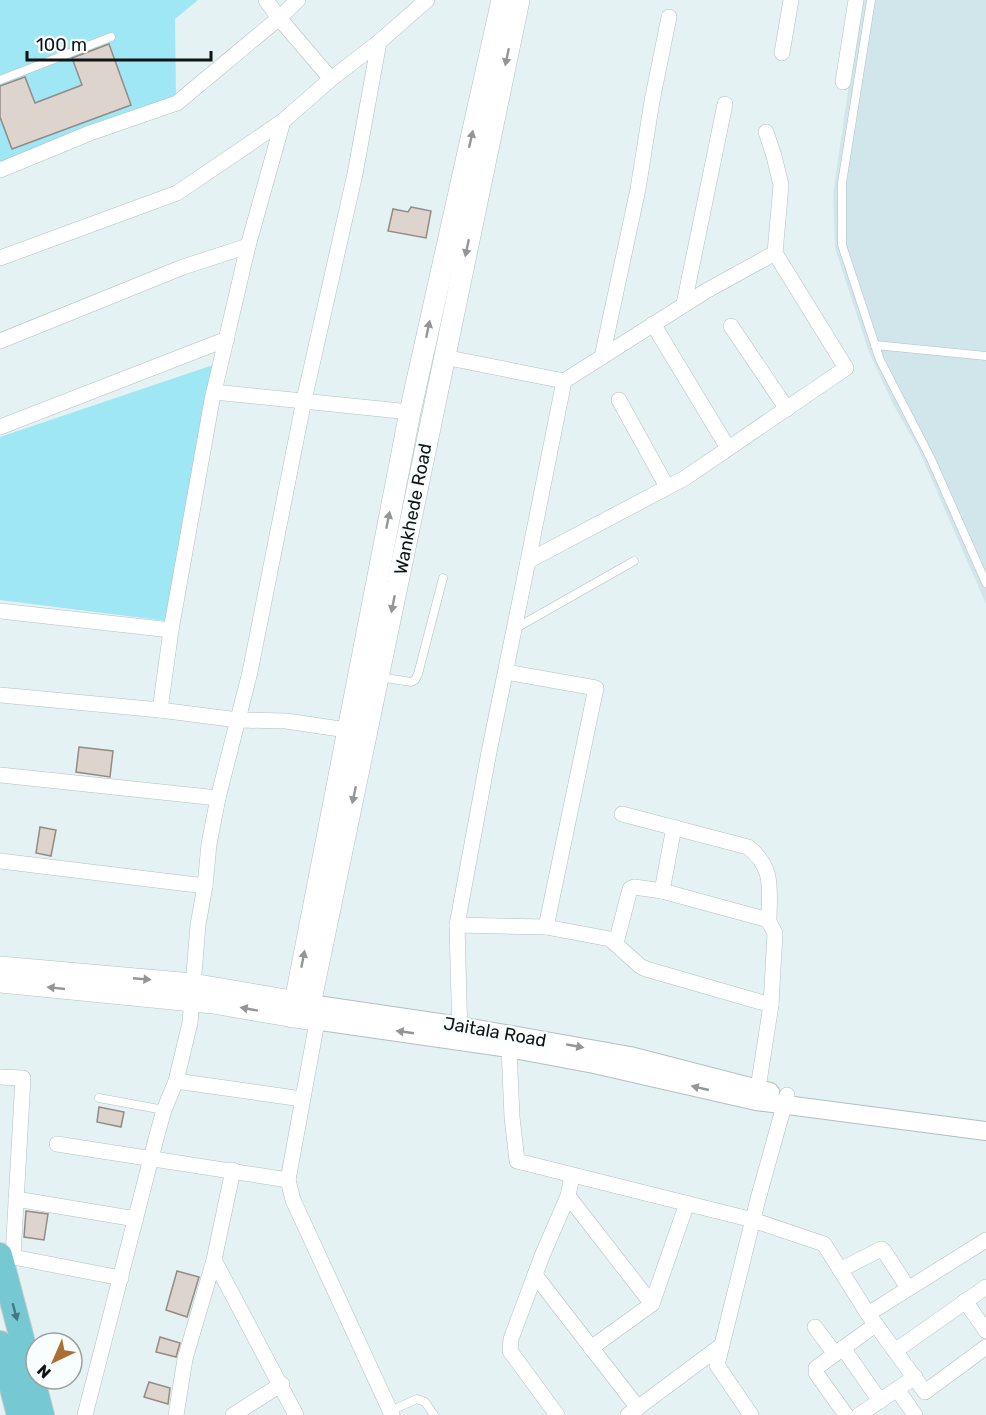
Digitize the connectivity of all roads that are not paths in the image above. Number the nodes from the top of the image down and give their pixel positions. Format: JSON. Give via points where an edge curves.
{"nodes":[{"id":1,"x":266,"y":0,"type":"edge"},
{"id":2,"x":298,"y":0,"type":"edge"},
{"id":3,"x":427,"y":0,"type":"edge"},
{"id":4,"x":502,"y":0,"type":"edge"},
{"id":5,"x":519,"y":0,"type":"edge"},
{"id":6,"x":791,"y":0,"type":"edge"},
{"id":7,"x":856,"y":0,"type":"edge"},
{"id":8,"x":871,"y":0,"type":"edge"},
{"id":9,"x":279,"y":18,"type":"junction"},
{"id":10,"x":669,"y":18,"type":"dead end"},
{"id":11,"x":111,"y":38,"type":"dead end"},
{"id":12,"x":380,"y":42,"type":"junction"},
{"id":13,"x":782,"y":53,"type":"dead end"},
{"id":14,"x":332,"y":79,"type":"junction"},
{"id":15,"x":0,"y":80,"type":"edge"},
{"id":16,"x":843,"y":82,"type":"dead end"},
{"id":17,"x":725,"y":104,"type":"dead end"},
{"id":18,"x":283,"y":121,"type":"junction"},
{"id":19,"x":766,"y":132,"type":"dead end"},
{"id":20,"x":0,"y":170,"type":"edge"},
{"id":21,"x":248,"y":246,"type":"junction"},
{"id":22,"x":775,"y":253,"type":"junction"},
{"id":23,"x":0,"y":258,"type":"edge"},
{"id":24,"x":684,"y":304,"type":"junction"},
{"id":25,"x":653,"y":324,"type":"junction"},
{"id":26,"x":731,"y":326,"type":"dead end"},
{"id":27,"x":227,"y":339,"type":"junction"},
{"id":28,"x":0,"y":341,"type":"edge"},
{"id":29,"x":875,"y":345,"type":"junction"},
{"id":30,"x":986,"y":356,"type":"edge"},
{"id":31,"x":444,"y":357,"type":"junction"},
{"id":32,"x":602,"y":357,"type":"junction"},
{"id":33,"x":564,"y":381,"type":"junction"},
{"id":34,"x":214,"y":392,"type":"junction"},
{"id":35,"x":304,"y":400,"type":"junction"},
{"id":36,"x":619,"y":400,"type":"dead end"},
{"id":37,"x":787,"y":409,"type":"junction"},
{"id":38,"x":410,"y":412,"type":"junction"},
{"id":39,"x":0,"y":427,"type":"edge"},
{"id":40,"x":728,"y":448,"type":"junction"},
{"id":41,"x":667,"y":487,"type":"junction"},
{"id":42,"x":528,"y":561,"type":"junction"},
{"id":43,"x":634,"y":561,"type":"dead end"},
{"id":44,"x":443,"y":578,"type":"dead end"},
{"id":45,"x":986,"y":584,"type":"edge"},
{"id":46,"x":0,"y":611,"type":"edge"},
{"id":47,"x":514,"y":628,"type":"junction"},
{"id":48,"x":171,"y":630,"type":"junction"},
{"id":49,"x":506,"y":672,"type":"junction"},
{"id":50,"x":369,"y":675,"type":"junction"},
{"id":51,"x":0,"y":695,"type":"edge"},
{"id":52,"x":160,"y":710,"type":"junction"},
{"id":53,"x":238,"y":720,"type":"junction"},
{"id":54,"x":347,"y":730,"type":"junction"},
{"id":55,"x":0,"y":775,"type":"edge"},
{"id":56,"x":218,"y":798,"type":"junction"},
{"id":57,"x":622,"y":814,"type":"dead end"},
{"id":58,"x":674,"y":827,"type":"junction"},
{"id":59,"x":0,"y":861,"type":"edge"},
{"id":60,"x":205,"y":886,"type":"junction"},
{"id":61,"x":662,"y":891,"type":"junction"},
{"id":62,"x":769,"y":922,"type":"junction"},
{"id":63,"x":457,"y":925,"type":"junction"},
{"id":64,"x":546,"y":927,"type":"junction"},
{"id":65,"x":616,"y":943,"type":"junction"},
{"id":66,"x":0,"y":967,"type":"edge"},
{"id":67,"x":0,"y":982,"type":"edge"},
{"id":68,"x":192,"y":992,"type":"junction"},
{"id":69,"x":771,"y":1005,"type":"junction"},
{"id":70,"x":307,"y":1011,"type":"junction"},
{"id":71,"x":460,"y":1033,"type":"junction"},
{"id":72,"x":509,"y":1048,"type":"junction"},
{"id":73,"x":0,"y":1077,"type":"edge"},
{"id":74,"x":176,"y":1081,"type":"junction"},
{"id":75,"x":757,"y":1095,"type":"junction"},
{"id":76,"x":99,"y":1098,"type":"dead end"},
{"id":77,"x":302,"y":1099,"type":"junction"},
{"id":78,"x":786,"y":1100,"type":"junction"},
{"id":79,"x":164,"y":1110,"type":"junction"},
{"id":80,"x":986,"y":1119,"type":"edge"},
{"id":81,"x":986,"y":1131,"type":"edge"},
{"id":82,"x":57,"y":1144,"type":"dead end"},
{"id":83,"x":151,"y":1159,"type":"junction"},
{"id":84,"x":233,"y":1170,"type":"junction"},
{"id":85,"x":572,"y":1176,"type":"junction"},
{"id":86,"x":288,"y":1180,"type":"junction"},
{"id":87,"x":568,"y":1196,"type":"junction"},
{"id":88,"x":16,"y":1199,"type":"junction"},
{"id":89,"x":687,"y":1203,"type":"junction"},
{"id":90,"x":136,"y":1219,"type":"junction"},
{"id":91,"x":753,"y":1220,"type":"junction"},
{"id":92,"x":986,"y":1240,"type":"edge"},
{"id":93,"x":4,"y":1255,"type":"edge"},
{"id":94,"x":214,"y":1260,"type":"junction"},
{"id":95,"x":840,"y":1270,"type":"junction"},
{"id":96,"x":535,"y":1275,"type":"junction"},
{"id":97,"x":121,"y":1278,"type":"junction"},
{"id":98,"x":986,"y":1287,"type":"edge"},
{"id":99,"x":908,"y":1288,"type":"junction"},
{"id":100,"x":965,"y":1301,"type":"junction"},
{"id":101,"x":652,"y":1304,"type":"junction"},
{"id":102,"x":871,"y":1319,"type":"junction"},
{"id":103,"x":815,"y":1327,"type":"dead end"},
{"id":104,"x":986,"y":1331,"type":"edge"},
{"id":105,"x":0,"y":1343,"type":"edge"},
{"id":106,"x":722,"y":1345,"type":"junction"},
{"id":107,"x":986,"y":1347,"type":"edge"},
{"id":108,"x":591,"y":1348,"type":"junction"},
{"id":109,"x":839,"y":1351,"type":"junction"},
{"id":110,"x":896,"y":1352,"type":"junction"},
{"id":111,"x":915,"y":1377,"type":"junction"},
{"id":112,"x":282,"y":1384,"type":"junction"},
{"id":113,"x":897,"y":1389,"type":"junction"},
{"id":114,"x":880,"y":1401,"type":"junction"},
{"id":115,"x":12,"y":1411,"type":"edge"},
{"id":116,"x":633,"y":1411,"type":"edge"},
{"id":117,"x":388,"y":1414,"type":"edge"},
{"id":118,"x":747,"y":1414,"type":"edge"},
{"id":119,"x":42,"y":1415,"type":"edge"},
{"id":120,"x":85,"y":1415,"type":"edge"},
{"id":121,"x":176,"y":1415,"type":"edge"},
{"id":122,"x":232,"y":1415,"type":"edge"},
{"id":123,"x":296,"y":1415,"type":"edge"},
{"id":124,"x":434,"y":1415,"type":"edge"},
{"id":125,"x":557,"y":1415,"type":"edge"},
{"id":126,"x":846,"y":1415,"type":"edge"},
{"id":127,"x":858,"y":1415,"type":"edge"},
{"id":128,"x":915,"y":1415,"type":"edge"}],
"edges":[{"from":1,"to":9,"type":"street"},
{"from":2,"to":9,"type":"street"},
{"from":3,"to":12,"type":"street"},
{"from":38,"to":4,"type":"main road","name":"Wankhede Road","one_way":true},
{"from":5,"to":31,"type":"main road","name":"Wankhede Road","one_way":true},
{"from":6,"to":13,"type":"street"},
{"from":7,"to":16,"type":"street"},
{"from":8,"to":29,"type":"lane","via":[[842,183],[842,245]]},
{"from":9,"to":14,"type":"street"},
{"from":9,"to":20,"type":"street","via":[[177,103]]},
{"from":10,"to":32,"type":"street"},
{"from":11,"to":15,"type":"lane"},
{"from":12,"to":14,"type":"street"},
{"from":12,"to":35,"type":"street","via":[[353,184]]},
{"from":14,"to":18,"type":"street"},
{"from":17,"to":24,"type":"street"},
{"from":18,"to":21,"type":"street"},
{"from":18,"to":23,"type":"street","via":[[177,194]]},
{"from":19,"to":22,"type":"street","via":[[781,185]]},
{"from":21,"to":27,"type":"street"},
{"from":21,"to":28,"type":"street","via":[[183,267]]},
{"from":22,"to":24,"type":"street"},
{"from":22,"to":37,"type":"street","via":[[846,368]]},
{"from":24,"to":25,"type":"street"},
{"from":25,"to":32,"type":"street"},
{"from":25,"to":40,"type":"street"},
{"from":26,"to":37,"type":"street"},
{"from":27,"to":34,"type":"street"},
{"from":27,"to":39,"type":"street"},
{"from":29,"to":30,"type":"lane"},
{"from":29,"to":45,"type":"lane"},
{"from":31,"to":33,"type":"street"},
{"from":31,"to":50,"type":"main road","name":"Wankhede Road","one_way":true},
{"from":32,"to":33,"type":"street"},
{"from":33,"to":42,"type":"street"},
{"from":34,"to":35,"type":"street"},
{"from":34,"to":48,"type":"street"},
{"from":35,"to":38,"type":"street"},
{"from":35,"to":53,"type":"street"},
{"from":36,"to":41,"type":"street"},
{"from":37,"to":40,"type":"street"},
{"from":50,"to":38,"type":"main road","name":"Wankhede Road","one_way":true},
{"from":40,"to":41,"type":"street"},
{"from":41,"to":42,"type":"street"},
{"from":42,"to":47,"type":"street"},
{"from":43,"to":47,"type":"lane"},
{"from":44,"to":50,"type":"lane","via":[[415,680]]},
{"from":46,"to":48,"type":"street"},
{"from":47,"to":49,"type":"street"},
{"from":48,"to":52,"type":"street"},
{"from":49,"to":63,"type":"street"},
{"from":49,"to":64,"type":"street","via":[[596,688]]},
{"from":50,"to":54,"type":"main road","name":"Wankhede Road"},
{"from":50,"to":70,"type":"main road","name":"Wankhede Road","one_way":true},
{"from":51,"to":52,"type":"street"},
{"from":52,"to":53,"type":"street"},
{"from":53,"to":54,"type":"street","via":[[286,721]]},
{"from":53,"to":56,"type":"street"},
{"from":70,"to":54,"type":"main road","name":"Wankhede Road","one_way":true},
{"from":55,"to":56,"type":"street"},
{"from":56,"to":60,"type":"street"},
{"from":57,"to":58,"type":"street"},
{"from":58,"to":61,"type":"street"},
{"from":58,"to":62,"type":"street","via":[[754,851],[770,878]]},
{"from":59,"to":60,"type":"street"},
{"from":60,"to":68,"type":"street"},
{"from":61,"to":62,"type":"street"},
{"from":61,"to":65,"type":"street","via":[[630,889]]},
{"from":62,"to":69,"type":"street","via":[[775,933]]},
{"from":63,"to":64,"type":"street"},
{"from":63,"to":71,"type":"street"},
{"from":64,"to":65,"type":"street"},
{"from":65,"to":69,"type":"street","via":[[646,969]]},
{"from":66,"to":68,"type":"main road","name":"Jaitala Road","one_way":true},
{"from":68,"to":67,"type":"main road","name":"Jaitala Road","one_way":true},
{"from":68,"to":70,"type":"main road","name":"Jaitala Road"},
{"from":68,"to":74,"type":"street","via":[[190,1023]]},
{"from":69,"to":75,"type":"street"},
{"from":70,"to":71,"type":"street","name":"Jaitala Road"},
{"from":70,"to":77,"type":"street"},
{"from":71,"to":72,"type":"street","name":"Jaitala Road"},
{"from":71,"to":75,"type":"street","name":"Jaitala Road","one_way":true,"via":[[630,1056]]},
{"from":75,"to":72,"type":"street","name":"Jaitala Road","one_way":true},
{"from":72,"to":85,"type":"street","via":[[516,1161]]},
{"from":73,"to":88,"type":"street","via":[[23,1078]]},
{"from":74,"to":77,"type":"street"},
{"from":74,"to":79,"type":"street"},
{"from":75,"to":78,"type":"street","name":"Jaitala Road"},
{"from":76,"to":79,"type":"lane"},
{"from":77,"to":86,"type":"street"},
{"from":78,"to":80,"type":"street","name":"Jaitala Road"},
{"from":78,"to":81,"type":"street","name":"Jaitala Road"},
{"from":78,"to":91,"type":"street"},
{"from":79,"to":83,"type":"street"},
{"from":82,"to":83,"type":"street"},
{"from":83,"to":84,"type":"street"},
{"from":83,"to":90,"type":"street"},
{"from":84,"to":86,"type":"street"},
{"from":84,"to":94,"type":"street"},
{"from":85,"to":87,"type":"street"},
{"from":85,"to":89,"type":"street"},
{"from":86,"to":117,"type":"street","via":[[293,1200]]},
{"from":87,"to":96,"type":"street"},
{"from":87,"to":101,"type":"street"},
{"from":88,"to":90,"type":"street"},
{"from":88,"to":93,"type":"street"},
{"from":89,"to":91,"type":"street"},
{"from":89,"to":101,"type":"street"},
{"from":90,"to":97,"type":"street"},
{"from":91,"to":95,"type":"street","via":[[824,1244]]},
{"from":91,"to":106,"type":"street"},
{"from":92,"to":99,"type":"street"},
{"from":93,"to":97,"type":"street"},
{"from":93,"to":119,"type":"main road","one_way":true},
{"from":94,"to":112,"type":"street"},
{"from":94,"to":121,"type":"street","via":[[185,1359]]},
{"from":95,"to":99,"type":"street","via":[[881,1250]]},
{"from":95,"to":102,"type":"street"},
{"from":96,"to":108,"type":"street"},
{"from":96,"to":125,"type":"street","via":[[510,1352]]},
{"from":97,"to":120,"type":"street"},
{"from":98,"to":100,"type":"street"},
{"from":99,"to":102,"type":"street"},
{"from":100,"to":104,"type":"street"},
{"from":100,"to":110,"type":"street"},
{"from":101,"to":108,"type":"street"},
{"from":102,"to":109,"type":"street"},
{"from":102,"to":110,"type":"street"},
{"from":103,"to":109,"type":"street"},
{"from":105,"to":115,"type":"main road"},
{"from":106,"to":116,"type":"street"},
{"from":106,"to":118,"type":"street","via":[[717,1365]]},
{"from":107,"to":111,"type":"street","via":[[925,1392]]},
{"from":108,"to":116,"type":"street"},
{"from":109,"to":114,"type":"street"},
{"from":109,"to":126,"type":"street","via":[[816,1371]]},
{"from":110,"to":111,"type":"street"},
{"from":111,"to":113,"type":"street"},
{"from":112,"to":122,"type":"street"},
{"from":112,"to":123,"type":"street"},
{"from":113,"to":114,"type":"street"},
{"from":113,"to":128,"type":"street"},
{"from":114,"to":127,"type":"street"},
{"from":117,"to":124,"type":"lane","via":[[417,1399],[425,1402]]}]}
